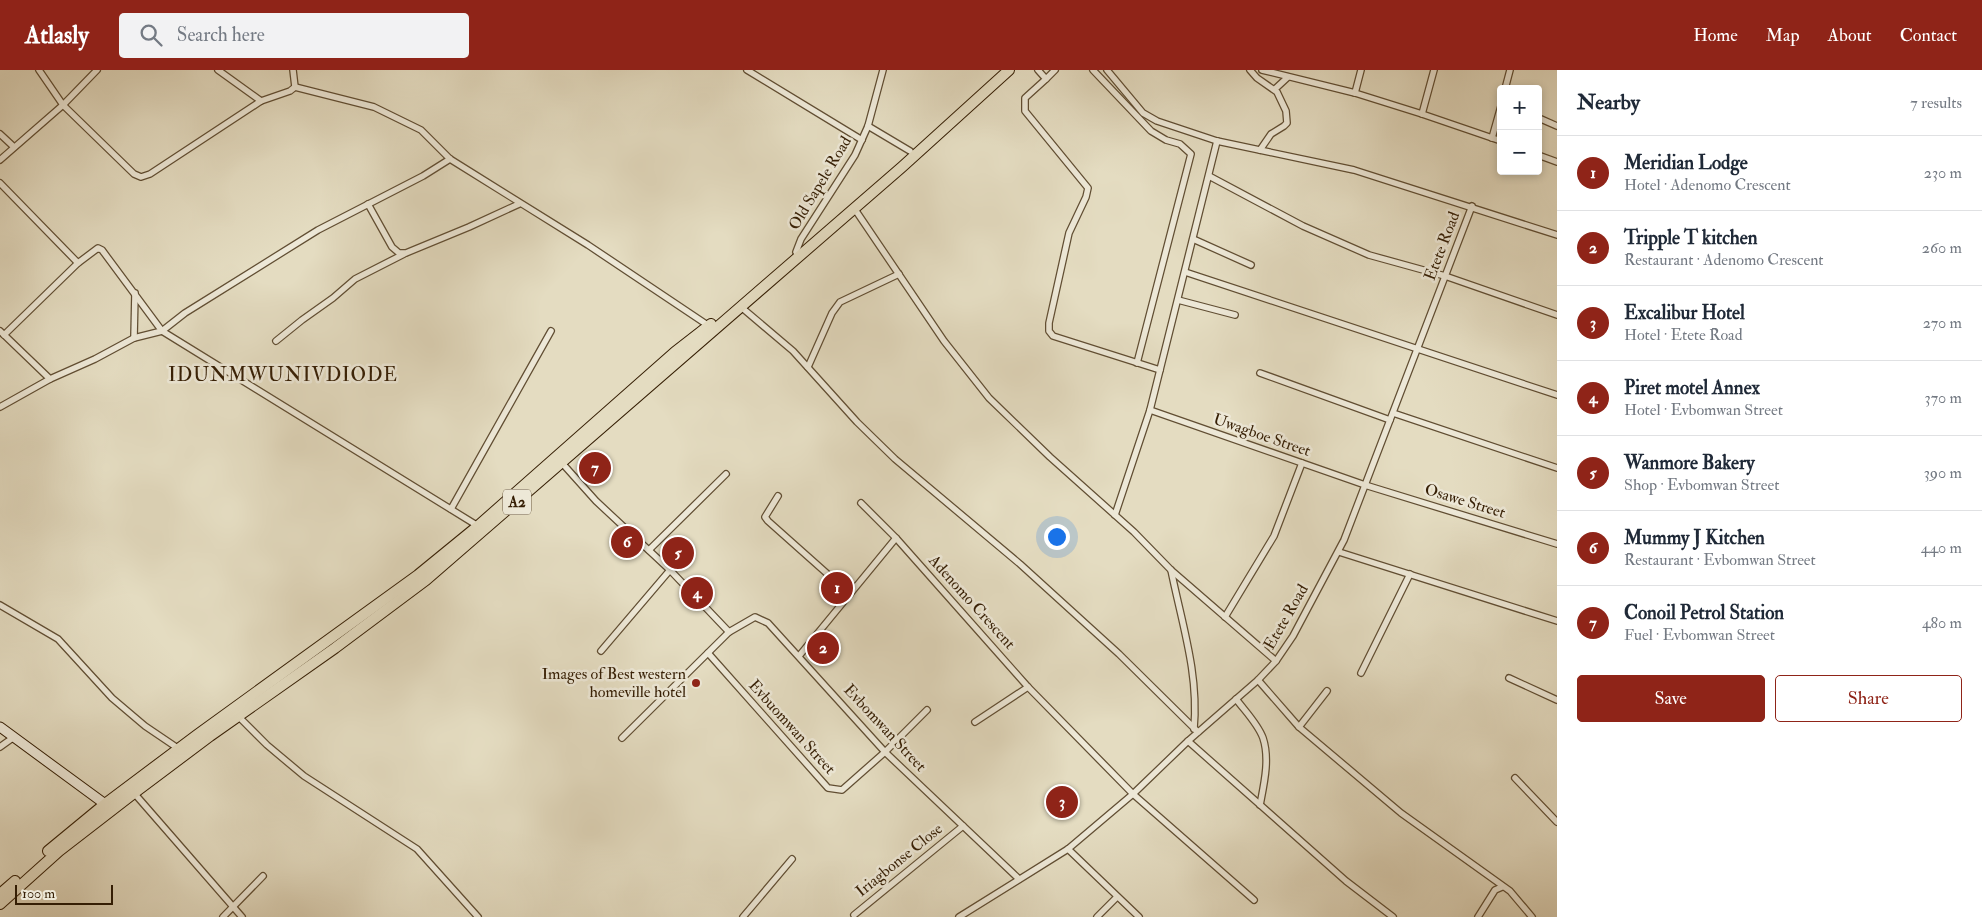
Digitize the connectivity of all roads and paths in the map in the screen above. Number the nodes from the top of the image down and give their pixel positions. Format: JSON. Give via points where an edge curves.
{"nodes":[{"id":1,"x":39,"y":70,"type":"edge"},
{"id":2,"x":98,"y":70,"type":"edge"},
{"id":3,"x":218,"y":70,"type":"edge"},
{"id":4,"x":293,"y":70,"type":"edge"},
{"id":5,"x":747,"y":70,"type":"edge"},
{"id":6,"x":884,"y":70,"type":"edge"},
{"id":7,"x":998,"y":70,"type":"edge"},
{"id":8,"x":1009,"y":70,"type":"edge"},
{"id":9,"x":1038,"y":70,"type":"edge"},
{"id":10,"x":1055,"y":70,"type":"edge"},
{"id":11,"x":1093,"y":70,"type":"edge"},
{"id":12,"x":1107,"y":70,"type":"edge"},
{"id":13,"x":1250,"y":70,"type":"edge"},
{"id":14,"x":1262,"y":70,"type":"edge"},
{"id":15,"x":1360,"y":70,"type":"edge"},
{"id":16,"x":1434,"y":70,"type":"edge"},
{"id":17,"x":1510,"y":70,"type":"edge"},
{"id":18,"x":1288,"y":77,"type":"junction"},
{"id":19,"x":1046,"y":79,"type":"junction"},
{"id":20,"x":1506,"y":85,"type":"edge"},
{"id":21,"x":295,"y":87,"type":"junction"},
{"id":22,"x":1275,"y":89,"type":"junction"},
{"id":23,"x":1355,"y":93,"type":"junction"},
{"id":24,"x":261,"y":101,"type":"junction"},
{"id":25,"x":63,"y":104,"type":"junction"},
{"id":26,"x":1422,"y":114,"type":"junction"},
{"id":27,"x":1542,"y":119,"type":"edge"},
{"id":28,"x":1497,"y":120,"type":"edge"},
{"id":29,"x":868,"y":126,"type":"junction"},
{"id":30,"x":1557,"y":126,"type":"edge"},
{"id":31,"x":0,"y":134,"type":"edge"},
{"id":32,"x":1492,"y":138,"type":"junction"},
{"id":33,"x":862,"y":140,"type":"junction"},
{"id":34,"x":1497,"y":140,"type":"edge"},
{"id":35,"x":1218,"y":141,"type":"junction"},
{"id":36,"x":14,"y":147,"type":"junction"},
{"id":37,"x":1260,"y":150,"type":"junction"},
{"id":38,"x":910,"y":151,"type":"junction"},
{"id":39,"x":1542,"y":156,"type":"edge"},
{"id":40,"x":450,"y":159,"type":"junction"},
{"id":41,"x":0,"y":160,"type":"edge"},
{"id":42,"x":1557,"y":162,"type":"edge"},
{"id":43,"x":1209,"y":176,"type":"junction"},
{"id":44,"x":0,"y":183,"type":"edge"},
{"id":45,"x":368,"y":204,"type":"junction"},
{"id":46,"x":519,"y":204,"type":"junction"},
{"id":47,"x":1472,"y":206,"type":"junction"},
{"id":48,"x":854,"y":208,"type":"junction"},
{"id":49,"x":1557,"y":235,"type":"edge"},
{"id":50,"x":1193,"y":239,"type":"junction"},
{"id":51,"x":796,"y":252,"type":"junction"},
{"id":52,"x":406,"y":253,"type":"junction"},
{"id":53,"x":78,"y":263,"type":"junction"},
{"id":54,"x":1251,"y":265,"type":"dead end"},
{"id":55,"x":1185,"y":272,"type":"junction"},
{"id":56,"x":899,"y":274,"type":"junction"},
{"id":57,"x":1445,"y":276,"type":"junction"},
{"id":58,"x":135,"y":293,"type":"junction"},
{"id":59,"x":1178,"y":300,"type":"junction"},
{"id":60,"x":741,"y":307,"type":"junction"},
{"id":61,"x":1236,"y":315,"type":"dead end"},
{"id":62,"x":1557,"y":315,"type":"edge"},
{"id":63,"x":709,"y":326,"type":"junction"},
{"id":64,"x":162,"y":331,"type":"junction"},
{"id":65,"x":551,"y":331,"type":"dead end"},
{"id":66,"x":2,"y":333,"type":"edge"},
{"id":67,"x":134,"y":338,"type":"junction"},
{"id":68,"x":276,"y":342,"type":"dead end"},
{"id":69,"x":1416,"y":348,"type":"junction"},
{"id":70,"x":1137,"y":363,"type":"junction"},
{"id":71,"x":808,"y":367,"type":"junction"},
{"id":72,"x":1160,"y":370,"type":"junction"},
{"id":73,"x":1260,"y":373,"type":"dead end"},
{"id":74,"x":50,"y":379,"type":"junction"},
{"id":75,"x":1557,"y":394,"type":"edge"},
{"id":76,"x":0,"y":407,"type":"edge"},
{"id":77,"x":1150,"y":410,"type":"junction"},
{"id":78,"x":1393,"y":413,"type":"junction"},
{"id":79,"x":1390,"y":420,"type":"junction"},
{"id":80,"x":562,"y":463,"type":"junction"},
{"id":81,"x":1302,"y":463,"type":"junction"},
{"id":82,"x":1557,"y":468,"type":"edge"},
{"id":83,"x":726,"y":474,"type":"dead end"},
{"id":84,"x":1365,"y":485,"type":"junction"},
{"id":85,"x":778,"y":496,"type":"dead end"},
{"id":86,"x":861,"y":503,"type":"dead end"},
{"id":87,"x":452,"y":509,"type":"junction"},
{"id":88,"x":1115,"y":515,"type":"junction"},
{"id":89,"x":478,"y":526,"type":"junction"},
{"id":90,"x":896,"y":538,"type":"junction"},
{"id":91,"x":1557,"y":544,"type":"edge"},
{"id":92,"x":649,"y":550,"type":"junction"},
{"id":93,"x":1339,"y":552,"type":"junction"},
{"id":94,"x":670,"y":570,"type":"junction"},
{"id":95,"x":1171,"y":570,"type":"junction"},
{"id":96,"x":1410,"y":574,"type":"junction"},
{"id":97,"x":850,"y":594,"type":"junction"},
{"id":98,"x":0,"y":605,"type":"edge"},
{"id":99,"x":1224,"y":617,"type":"junction"},
{"id":100,"x":1557,"y":621,"type":"edge"},
{"id":101,"x":729,"y":632,"type":"junction"},
{"id":102,"x":332,"y":644,"type":"junction"},
{"id":103,"x":601,"y":651,"type":"dead end"},
{"id":104,"x":708,"y":653,"type":"junction"},
{"id":105,"x":799,"y":656,"type":"junction"},
{"id":106,"x":1276,"y":662,"type":"junction"},
{"id":107,"x":1361,"y":673,"type":"dead end"},
{"id":108,"x":1509,"y":678,"type":"dead end"},
{"id":109,"x":1258,"y":680,"type":"junction"},
{"id":110,"x":1028,"y":687,"type":"junction"},
{"id":111,"x":1327,"y":691,"type":"dead end"},
{"id":112,"x":1236,"y":699,"type":"junction"},
{"id":113,"x":1557,"y":700,"type":"edge"},
{"id":114,"x":927,"y":710,"type":"dead end"},
{"id":115,"x":238,"y":716,"type":"junction"},
{"id":116,"x":975,"y":722,"type":"dead end"},
{"id":117,"x":0,"y":727,"type":"edge"},
{"id":118,"x":1299,"y":727,"type":"junction"},
{"id":119,"x":1196,"y":731,"type":"junction"},
{"id":120,"x":14,"y":737,"type":"junction"},
{"id":121,"x":622,"y":738,"type":"dead end"},
{"id":122,"x":1188,"y":741,"type":"junction"},
{"id":123,"x":0,"y":747,"type":"edge"},
{"id":124,"x":178,"y":749,"type":"junction"},
{"id":125,"x":886,"y":752,"type":"junction"},
{"id":126,"x":1515,"y":778,"type":"dead end"},
{"id":127,"x":134,"y":793,"type":"junction"},
{"id":128,"x":1133,"y":794,"type":"junction"},
{"id":129,"x":105,"y":804,"type":"junction"},
{"id":130,"x":1260,"y":805,"type":"junction"},
{"id":131,"x":1557,"y":822,"type":"edge"},
{"id":132,"x":963,"y":826,"type":"junction"},
{"id":133,"x":1068,"y":849,"type":"junction"},
{"id":134,"x":792,"y":859,"type":"dead end"},
{"id":135,"x":263,"y":876,"type":"dead end"},
{"id":136,"x":1019,"y":879,"type":"junction"},
{"id":137,"x":1502,"y":887,"type":"junction"},
{"id":138,"x":0,"y":894,"type":"edge"},
{"id":139,"x":1117,"y":897,"type":"junction"},
{"id":140,"x":1254,"y":900,"type":"dead end"},
{"id":141,"x":0,"y":904,"type":"edge"},
{"id":142,"x":232,"y":906,"type":"junction"},
{"id":143,"x":854,"y":915,"type":"dead end"},
{"id":144,"x":223,"y":917,"type":"edge"},
{"id":145,"x":242,"y":917,"type":"edge"},
{"id":146,"x":478,"y":917,"type":"edge"},
{"id":147,"x":743,"y":917,"type":"edge"},
{"id":148,"x":959,"y":917,"type":"edge"},
{"id":149,"x":1097,"y":917,"type":"edge"},
{"id":150,"x":1139,"y":917,"type":"edge"},
{"id":151,"x":1393,"y":917,"type":"edge"},
{"id":152,"x":1478,"y":917,"type":"edge"},
{"id":153,"x":1532,"y":917,"type":"edge"}],
"edges":[{"from":1,"to":25,"type":"street"},
{"from":2,"to":25,"type":"street"},
{"from":3,"to":24,"type":"street"},
{"from":4,"to":21,"type":"street"},
{"from":5,"to":33,"type":"street"},
{"from":6,"to":29,"type":"street","name":"Old Sapele Road"},
{"from":7,"to":38,"type":"highway","number":"A2"},
{"from":8,"to":48,"type":"highway","number":"A2"},
{"from":9,"to":19,"type":"street"},
{"from":10,"to":19,"type":"street"},
{"from":11,"to":70,"type":"street","via":[[1150,131],[1180,144],[1191,154]]},
{"from":12,"to":35,"type":"street","via":[[1143,113]]},
{"from":13,"to":22,"type":"street"},
{"from":14,"to":18,"type":"street"},
{"from":15,"to":23,"type":"street"},
{"from":16,"to":26,"type":"street"},
{"from":17,"to":20,"type":"street"},
{"from":18,"to":22,"type":"street"},
{"from":18,"to":23,"type":"street"},
{"from":19,"to":70,"type":"street","via":[[1025,98],[1025,111],[1088,188],[1069,233],[1049,331],[1068,342]]},
{"from":21,"to":24,"type":"street"},
{"from":21,"to":40,"type":"street","via":[[374,107],[421,130]]},
{"from":22,"to":37,"type":"street","via":[[1286,111],[1287,123],[1271,134]]},
{"from":23,"to":26,"type":"street"},
{"from":24,"to":25,"type":"street","via":[[141,177],[134,174]]},
{"from":25,"to":36,"type":"street"},
{"from":26,"to":32,"type":"street"},
{"from":27,"to":30,"type":"street"},
{"from":28,"to":32,"type":"street"},
{"from":29,"to":33,"type":"street","name":"Old Sapele Road"},
{"from":29,"to":38,"type":"street"},
{"from":31,"to":36,"type":"street"},
{"from":32,"to":34,"type":"street"},
{"from":33,"to":51,"type":"street","name":"Old Sapele Road"},
{"from":35,"to":37,"type":"street"},
{"from":35,"to":43,"type":"street"},
{"from":36,"to":41,"type":"street"},
{"from":37,"to":47,"type":"street","via":[[1354,170]]},
{"from":38,"to":51,"type":"highway","number":"A2"},
{"from":39,"to":42,"type":"street"},
{"from":40,"to":45,"type":"street"},
{"from":40,"to":46,"type":"street"},
{"from":43,"to":50,"type":"street"},
{"from":43,"to":57,"type":"street","via":[[1303,226],[1369,255]]},
{"from":44,"to":53,"type":"street"},
{"from":45,"to":52,"type":"street","via":[[392,247],[399,253]]},
{"from":45,"to":64,"type":"street","via":[[318,230],[185,313]]},
{"from":46,"to":52,"type":"street"},
{"from":46,"to":63,"type":"street"},
{"from":47,"to":49,"type":"street"},
{"from":47,"to":57,"type":"street","name":"Etete Road"},
{"from":48,"to":56,"type":"street"},
{"from":48,"to":60,"type":"highway","number":"A2"},
{"from":50,"to":54,"type":"street"},
{"from":50,"to":55,"type":"street"},
{"from":51,"to":63,"type":"highway","number":"A2"},
{"from":52,"to":68,"type":"street","via":[[355,279]]},
{"from":53,"to":58,"type":"street","via":[[94,250],[102,250]]},
{"from":53,"to":66,"type":"street"},
{"from":55,"to":59,"type":"street"},
{"from":55,"to":69,"type":"street"},
{"from":56,"to":71,"type":"street","via":[[840,302]]},
{"from":56,"to":88,"type":"street","via":[[944,341],[989,398]]},
{"from":57,"to":62,"type":"street"},
{"from":57,"to":69,"type":"street","name":"Etete Road"},
{"from":58,"to":64,"type":"street"},
{"from":58,"to":67,"type":"street"},
{"from":59,"to":61,"type":"street"},
{"from":59,"to":72,"type":"street"},
{"from":60,"to":71,"type":"street"},
{"from":60,"to":80,"type":"highway","number":"A2"},
{"from":63,"to":89,"type":"highway","number":"A2","via":[[675,352]]},
{"from":64,"to":67,"type":"street"},
{"from":64,"to":87,"type":"street"},
{"from":65,"to":87,"type":"street"},
{"from":66,"to":74,"type":"street"},
{"from":67,"to":74,"type":"street"},
{"from":69,"to":75,"type":"street"},
{"from":69,"to":78,"type":"street","name":"Etete Road"},
{"from":70,"to":72,"type":"street"},
{"from":71,"to":119,"type":"street","via":[[889,453],[1020,564]]},
{"from":72,"to":77,"type":"street"},
{"from":73,"to":79,"type":"street"},
{"from":74,"to":76,"type":"street"},
{"from":77,"to":81,"type":"street","name":"Uwagboe Street"},
{"from":77,"to":88,"type":"street"},
{"from":78,"to":79,"type":"street","name":"Etete Road"},
{"from":78,"to":82,"type":"street"},
{"from":79,"to":84,"type":"street","name":"Etete Road"},
{"from":80,"to":92,"type":"street","via":[[596,501]]},
{"from":80,"to":102,"type":"highway","number":"A2","via":[[426,580]]},
{"from":81,"to":84,"type":"street","name":"Uwagboe Street"},
{"from":81,"to":99,"type":"street","via":[[1274,536]]},
{"from":83,"to":92,"type":"street"},
{"from":84,"to":91,"type":"street","name":"Osawe Street"},
{"from":84,"to":93,"type":"street","name":"Etete Road"},
{"from":85,"to":97,"type":"street","via":[[765,516]]},
{"from":86,"to":90,"type":"street","name":"Adenomo Crescent"},
{"from":87,"to":89,"type":"street"},
{"from":88,"to":95,"type":"street"},
{"from":89,"to":102,"type":"highway","number":"A2"},
{"from":90,"to":97,"type":"street"},
{"from":90,"to":110,"type":"street","name":"Adenomo Crescent"},
{"from":92,"to":94,"type":"street"},
{"from":93,"to":96,"type":"street"},
{"from":93,"to":106,"type":"street","name":"Etete Road"},
{"from":94,"to":101,"type":"street"},
{"from":94,"to":103,"type":"street"},
{"from":95,"to":99,"type":"street"},
{"from":95,"to":119,"type":"street","via":[[1192,663]]},
{"from":96,"to":100,"type":"street"},
{"from":96,"to":107,"type":"street"},
{"from":97,"to":105,"type":"street"},
{"from":98,"to":124,"type":"street","via":[[58,639],[112,698]]},
{"from":99,"to":106,"type":"street"},
{"from":101,"to":104,"type":"street","name":"Evbomwan Street"},
{"from":101,"to":105,"type":"street","name":"Evbomwan Street","via":[[755,617],[768,623]]},
{"from":102,"to":115,"type":"highway","number":"A2"},
{"from":102,"to":124,"type":"highway","number":"A2","via":[[297,661]]},
{"from":104,"to":121,"type":"street","name":"Evbomwan Street"},
{"from":104,"to":125,"type":"street","name":"Evbuomwan Street","via":[[828,788],[842,790]]},
{"from":105,"to":125,"type":"street","name":"Evbomwan Street"},
{"from":106,"to":109,"type":"street","name":"Etete Road"},
{"from":108,"to":113,"type":"street"},
{"from":109,"to":112,"type":"street","name":"Etete Road"},
{"from":109,"to":118,"type":"street"},
{"from":110,"to":116,"type":"street"},
{"from":110,"to":128,"type":"street","name":"Adenomo Crescent"},
{"from":111,"to":118,"type":"street"},
{"from":112,"to":119,"type":"street","name":"Etete Road"},
{"from":112,"to":130,"type":"street","via":[[1263,738],[1266,773]]},
{"from":114,"to":125,"type":"street","name":"Evbuomwan Street"},
{"from":115,"to":127,"type":"highway","number":"A2"},
{"from":115,"to":146,"type":"street","via":[[304,776],[417,849]]},
{"from":117,"to":120,"type":"street"},
{"from":118,"to":137,"type":"street","via":[[1400,813]]},
{"from":119,"to":122,"type":"street","name":"Etete Road"},
{"from":120,"to":123,"type":"street"},
{"from":120,"to":129,"type":"street"},
{"from":122,"to":128,"type":"street","name":"Etete Road"},
{"from":122,"to":130,"type":"street"},
{"from":124,"to":129,"type":"highway","number":"A2"},
{"from":125,"to":132,"type":"street","name":"Evbomwan Street"},
{"from":126,"to":131,"type":"street"},
{"from":127,"to":141,"type":"highway","number":"A2","via":[[59,851]]},
{"from":127,"to":142,"type":"street"},
{"from":128,"to":133,"type":"street","name":"Etete Road"},
{"from":128,"to":140,"type":"street","name":"Adenomo Crescent"},
{"from":129,"to":138,"type":"highway","number":"A2"},
{"from":130,"to":151,"type":"street","via":[[1346,881]]},
{"from":132,"to":136,"type":"street","name":"Evbomwan Street"},
{"from":132,"to":143,"type":"street","name":"Iriagbonse Close"},
{"from":133,"to":136,"type":"street","name":"Etete Road"},
{"from":133,"to":139,"type":"street"},
{"from":134,"to":147,"type":"street"},
{"from":135,"to":142,"type":"street"},
{"from":136,"to":148,"type":"street","name":"Etete Road"},
{"from":137,"to":152,"type":"street","via":[[1495,890]]},
{"from":137,"to":153,"type":"street","via":[[1510,891]]},
{"from":139,"to":149,"type":"street"},
{"from":139,"to":150,"type":"street"},
{"from":142,"to":144,"type":"street"},
{"from":142,"to":145,"type":"street"}]}
